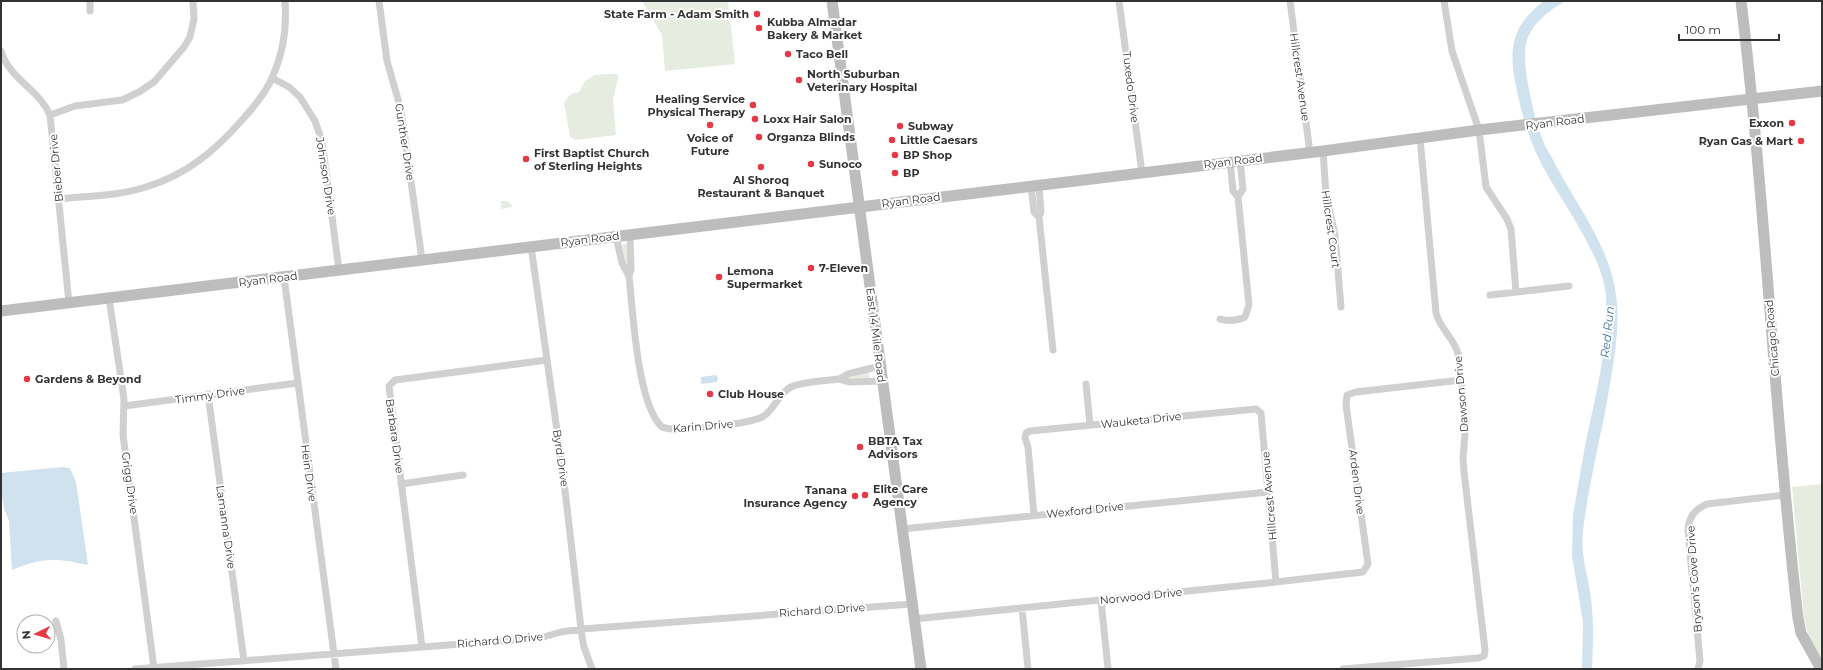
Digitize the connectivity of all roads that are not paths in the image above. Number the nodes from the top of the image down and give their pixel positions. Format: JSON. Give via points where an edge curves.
{"nodes":[{"id":1,"x":90,"y":1,"type":"edge"},
{"id":2,"x":193,"y":1,"type":"edge"},
{"id":3,"x":285,"y":1,"type":"edge"},
{"id":4,"x":379,"y":1,"type":"edge"},
{"id":5,"x":832,"y":1,"type":"edge"},
{"id":6,"x":1119,"y":1,"type":"edge"},
{"id":7,"x":1290,"y":1,"type":"edge"},
{"id":8,"x":1444,"y":1,"type":"edge"},
{"id":9,"x":1741,"y":1,"type":"edge"},
{"id":10,"x":90,"y":11,"type":"dead end"},
{"id":11,"x":1,"y":51,"type":"edge"},
{"id":12,"x":272,"y":78,"type":"junction"},
{"id":13,"x":1822,"y":91,"type":"edge"},
{"id":14,"x":1753,"y":99,"type":"junction"},
{"id":15,"x":50,"y":115,"type":"junction"},
{"id":16,"x":1479,"y":130,"type":"junction"},
{"id":17,"x":1420,"y":138,"type":"junction"},
{"id":18,"x":1323,"y":151,"type":"junction"},
{"id":19,"x":1310,"y":153,"type":"junction"},
{"id":20,"x":1235,"y":161,"type":"junction"},
{"id":21,"x":1142,"y":173,"type":"junction"},
{"id":22,"x":1035,"y":186,"type":"junction"},
{"id":23,"x":59,"y":199,"type":"junction"},
{"id":24,"x":860,"y":206,"type":"junction"},
{"id":25,"x":630,"y":234,"type":"junction"},
{"id":26,"x":616,"y":236,"type":"junction"},
{"id":27,"x":532,"y":246,"type":"junction"},
{"id":28,"x":422,"y":260,"type":"junction"},
{"id":29,"x":339,"y":270,"type":"junction"},
{"id":30,"x":629,"y":276,"type":"junction"},
{"id":31,"x":284,"y":277,"type":"junction"},
{"id":32,"x":1569,"y":286,"type":"dead end"},
{"id":33,"x":1516,"y":292,"type":"junction"},
{"id":34,"x":1490,"y":295,"type":"dead end"},
{"id":35,"x":109,"y":298,"type":"junction"},
{"id":36,"x":69,"y":303,"type":"junction"},
{"id":37,"x":1341,"y":307,"type":"dead end"},
{"id":38,"x":1,"y":311,"type":"edge"},
{"id":39,"x":1220,"y":319,"type":"dead end"},
{"id":40,"x":1053,"y":350,"type":"dead end"},
{"id":41,"x":547,"y":360,"type":"junction"},
{"id":42,"x":880,"y":366,"type":"junction"},
{"id":43,"x":839,"y":379,"type":"junction"},
{"id":44,"x":1461,"y":380,"type":"junction"},
{"id":45,"x":882,"y":381,"type":"junction"},
{"id":46,"x":297,"y":383,"type":"junction"},
{"id":47,"x":1086,"y":384,"type":"dead end"},
{"id":48,"x":208,"y":394,"type":"junction"},
{"id":49,"x":124,"y":406,"type":"junction"},
{"id":50,"x":1259,"y":410,"type":"joint"},
{"id":51,"x":1090,"y":425,"type":"junction"},
{"id":52,"x":463,"y":475,"type":"dead end"},
{"id":53,"x":401,"y":484,"type":"junction"},
{"id":54,"x":1268,"y":492,"type":"junction"},
{"id":55,"x":1785,"y":495,"type":"junction"},
{"id":56,"x":1034,"y":515,"type":"junction"},
{"id":57,"x":902,"y":529,"type":"junction"},
{"id":58,"x":1366,"y":569,"type":"joint"},
{"id":59,"x":1276,"y":582,"type":"junction"},
{"id":60,"x":1101,"y":600,"type":"junction"},
{"id":61,"x":912,"y":604,"type":"junction"},
{"id":62,"x":1022,"y":608,"type":"junction"},
{"id":63,"x":914,"y":619,"type":"junction"},
{"id":64,"x":56,"y":621,"type":"dead end"},
{"id":65,"x":582,"y":629,"type":"junction"},
{"id":66,"x":422,"y":647,"type":"junction"},
{"id":67,"x":334,"y":654,"type":"junction"},
{"id":68,"x":244,"y":661,"type":"junction"},
{"id":69,"x":154,"y":668,"type":"junction"},
{"id":70,"x":64,"y":669,"type":"edge"},
{"id":71,"x":135,"y":669,"type":"edge"},
{"id":72,"x":336,"y":669,"type":"edge"},
{"id":73,"x":592,"y":669,"type":"edge"},
{"id":74,"x":921,"y":669,"type":"edge"},
{"id":75,"x":1028,"y":669,"type":"edge"},
{"id":76,"x":1108,"y":669,"type":"edge"},
{"id":77,"x":1343,"y":669,"type":"edge"},
{"id":78,"x":1698,"y":669,"type":"edge"},
{"id":79,"x":1821,"y":669,"type":"edge"}],
"edges":[{"from":1,"to":10,"type":"street"},
{"from":2,"to":15,"type":"street","via":[[194,19],[190,37],[150,85],[122,100],[80,105]]},
{"from":3,"to":12,"type":"street","via":[[284,37]]},
{"from":4,"to":28,"type":"street","name":"Gunther Drive","via":[[387,61],[401,110]]},
{"from":5,"to":24,"type":"main road","name":"East 14 Mile Road"},
{"from":6,"to":21,"type":"street","name":"Tuxedo Drive"},
{"from":7,"to":19,"type":"street","name":"Hillcrest Avenue"},
{"from":8,"to":16,"type":"street","via":[[1452,51]]},
{"from":9,"to":14,"type":"main road","name":"Chicago Road"},
{"from":11,"to":15,"type":"street","name":"Bieber Drive","via":[[8,66],[41,99]]},
{"from":12,"to":23,"type":"street","via":[[260,98],[215,150],[182,173],[145,188]]},
{"from":12,"to":29,"type":"street","name":"Johnson Drive","via":[[289,87],[300,97],[315,121],[322,141]]},
{"from":13,"to":14,"type":"main road","name":"Ryan Road"},
{"from":14,"to":16,"type":"main road","name":"Ryan Road"},
{"from":14,"to":55,"type":"main road","name":"Chicago Road"},
{"from":15,"to":23,"type":"street","name":"Bieber Drive"},
{"from":16,"to":17,"type":"main road","name":"Ryan Road"},
{"from":16,"to":33,"type":"street","via":[[1486,187],[1507,218],[1511,229]]},
{"from":17,"to":18,"type":"main road","name":"Ryan Road"},
{"from":17,"to":44,"type":"street","name":"Dawson Drive","via":[[1436,313],[1457,350]]},
{"from":18,"to":19,"type":"main road","name":"Ryan Road"},
{"from":18,"to":37,"type":"street","name":"Hillcrest Court","via":[[1326,194],[1335,234]]},
{"from":19,"to":20,"type":"main road","name":"Ryan Road"},
{"from":20,"to":21,"type":"main road","name":"Ryan Road"},
{"from":20,"to":39,"type":"street","via":[[1243,190],[1238,197],[1249,305],[1245,317],[1227,321]]},
{"from":21,"to":22,"type":"main road","name":"Ryan Road"},
{"from":22,"to":24,"type":"main road","name":"Ryan Road"},
{"from":22,"to":40,"type":"street","via":[[1041,212],[1039,217]]},
{"from":23,"to":36,"type":"street","name":"Bieber Drive"},
{"from":24,"to":25,"type":"main road","name":"Ryan Road"},
{"from":24,"to":42,"type":"main road","name":"East 14 Mile Road"},
{"from":25,"to":26,"type":"main road","name":"Ryan Road"},
{"from":25,"to":30,"type":"street","name":"Karin Drive"},
{"from":26,"to":27,"type":"main road","name":"Ryan Road"},
{"from":26,"to":30,"type":"street","name":"Karin Drive","via":[[622,264]]},
{"from":27,"to":28,"type":"main road","name":"Ryan Road"},
{"from":27,"to":41,"type":"street","name":"Byrd Drive"},
{"from":28,"to":29,"type":"main road","name":"Ryan Road"},
{"from":29,"to":31,"type":"main road","name":"Ryan Road"},
{"from":30,"to":43,"type":"street","name":"Karin Drive","via":[[643,388],[654,417],[662,427],[677,430],[753,420],[767,413],[785,391],[793,386]]},
{"from":31,"to":35,"type":"main road","name":"Ryan Road"},
{"from":31,"to":46,"type":"street","name":"Hein Drive"},
{"from":32,"to":33,"type":"street"},
{"from":33,"to":34,"type":"street"},
{"from":35,"to":36,"type":"main road","name":"Ryan Road"},
{"from":35,"to":49,"type":"street","name":"Grigg Drive"},
{"from":36,"to":38,"type":"main road","name":"Ryan Road"},
{"from":41,"to":53,"type":"street","name":"Barbara Drive","via":[[392,381],[388,389]]},
{"from":41,"to":65,"type":"street","name":"Byrd Drive"},
{"from":42,"to":43,"type":"street","name":"Karin Drive","via":[[848,374]]},
{"from":42,"to":45,"type":"main road","name":"East 14 Mile Road"},
{"from":43,"to":45,"type":"street","name":"Karin Drive","via":[[850,382]]},
{"from":44,"to":58,"type":"street","name":"Arden Drive","via":[[1356,392],[1347,396],[1367,555]]},
{"from":44,"to":77,"type":"street","name":"Dawson Drive","via":[[1466,421],[1464,472],[1485,642],[1484,656]]},
{"from":45,"to":57,"type":"main road","name":"East 14 Mile Road"},
{"from":46,"to":48,"type":"street","name":"Timmy Drive"},
{"from":46,"to":67,"type":"street","name":"Hein Drive"},
{"from":47,"to":51,"type":"street"},
{"from":48,"to":49,"type":"street","name":"Timmy Drive"},
{"from":48,"to":68,"type":"street","name":"Lamanna Drive"},
{"from":49,"to":69,"type":"street","name":"Grigg Drive","via":[[123,435]]},
{"from":50,"to":51,"type":"street","name":"Wauketa Drive"},
{"from":50,"to":54,"type":"street","name":"Hillcrest Avenue"},
{"from":51,"to":56,"type":"street","name":"Wauketa Drive","via":[[1030,431],[1025,435]]},
{"from":52,"to":53,"type":"street"},
{"from":53,"to":66,"type":"street","name":"Barbara Drive"},
{"from":54,"to":56,"type":"street","name":"Wexford Drive"},
{"from":54,"to":59,"type":"street","name":"Hillcrest Avenue"},
{"from":55,"to":78,"type":"street","name":"Bryson's Cove Drive","via":[[1707,504],[1697,510],[1690,519],[1688,531],[1700,661]]},
{"from":55,"to":79,"type":"main road","name":"Chicago Road","via":[[1799,626]]},
{"from":56,"to":57,"type":"street","name":"Wexford Drive"},
{"from":57,"to":61,"type":"main road","name":"East 14 Mile Road"},
{"from":58,"to":59,"type":"street","name":"Norwood Drive","via":[[1360,573]]},
{"from":59,"to":60,"type":"street","name":"Norwood Drive"},
{"from":60,"to":62,"type":"street","name":"Norwood Drive"},
{"from":60,"to":76,"type":"street"},
{"from":61,"to":63,"type":"main road","name":"East 14 Mile Road"},
{"from":61,"to":65,"type":"street","name":"Richard O Drive"},
{"from":62,"to":63,"type":"street","name":"Norwood Drive"},
{"from":62,"to":75,"type":"street"},
{"from":63,"to":74,"type":"main road","name":"East 14 Mile Road"},
{"from":64,"to":70,"type":"street"},
{"from":65,"to":66,"type":"street","name":"Richard O Drive","via":[[540,638]]},
{"from":65,"to":73,"type":"street","name":"Byrd Drive","via":[[584,647]]},
{"from":66,"to":67,"type":"street","name":"Richard O Drive"},
{"from":67,"to":68,"type":"street","name":"Richard O Drive"},
{"from":67,"to":72,"type":"street","name":"Hein Drive"},
{"from":68,"to":69,"type":"street","name":"Richard O Drive"},
{"from":69,"to":71,"type":"street","name":"Richard O Drive"}]}
